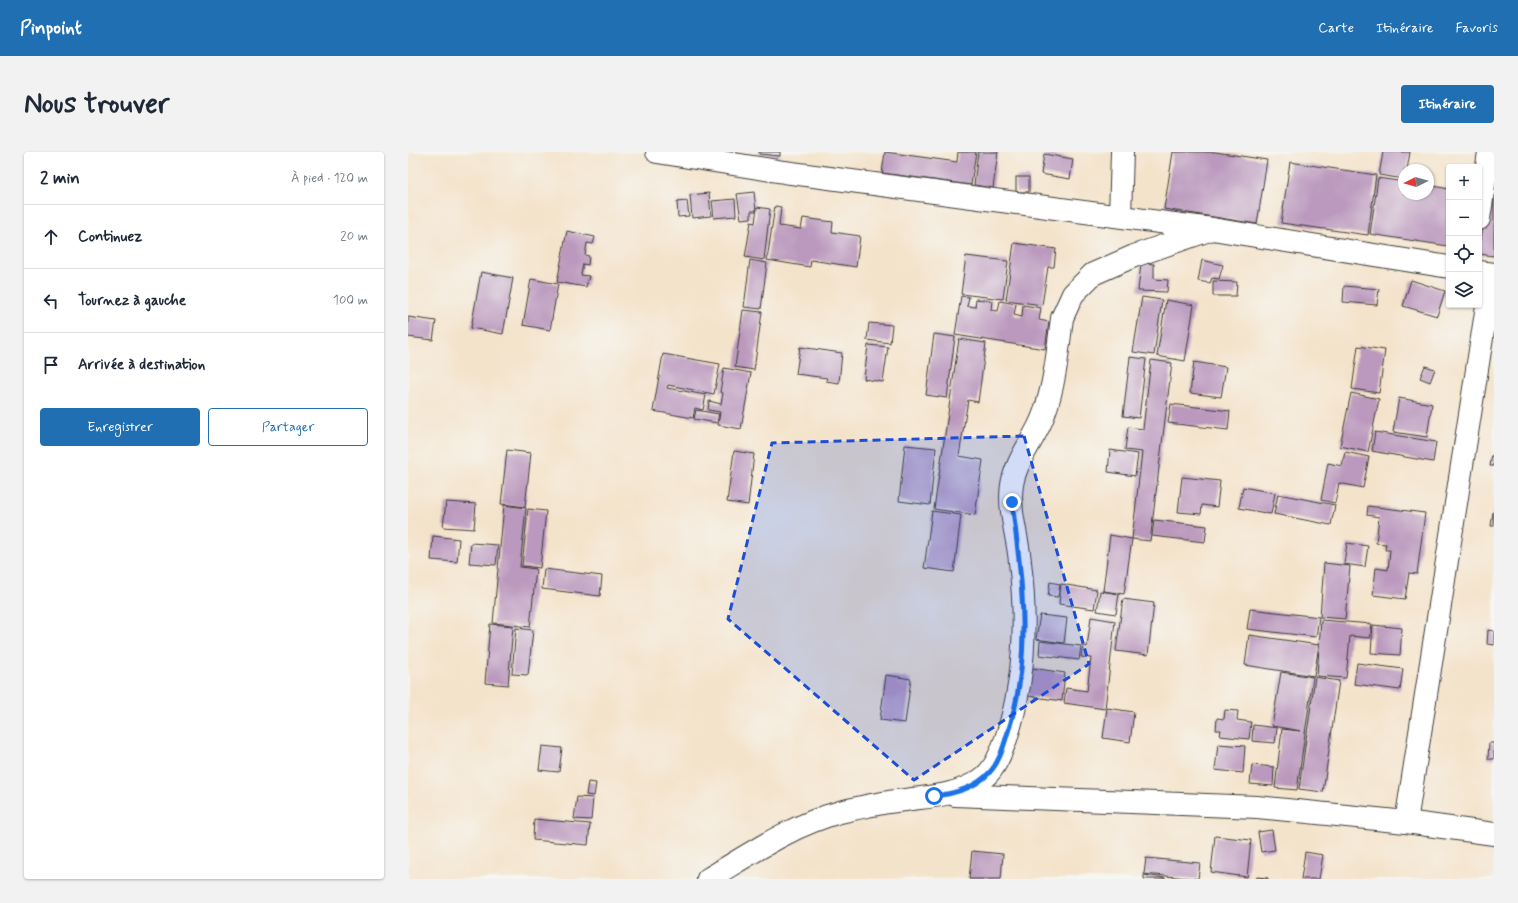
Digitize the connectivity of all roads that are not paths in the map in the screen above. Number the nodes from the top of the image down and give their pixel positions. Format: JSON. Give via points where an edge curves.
{"nodes":[{"id":1,"x":657,"y":152,"type":"edge"},
{"id":2,"x":1122,"y":152,"type":"edge"},
{"id":3,"x":1489,"y":152,"type":"edge"},
{"id":4,"x":1482,"y":200,"type":"edge"},
{"id":5,"x":1120,"y":216,"type":"junction"},
{"id":6,"x":1212,"y":229,"type":"junction"},
{"id":7,"x":1446,"y":267,"type":"edge"},
{"id":8,"x":1488,"y":273,"type":"edge"},
{"id":9,"x":948,"y":795,"type":"junction"},
{"id":10,"x":1406,"y":822,"type":"junction"},
{"id":11,"x":1494,"y":834,"type":"edge"},
{"id":12,"x":708,"y":879,"type":"edge"}],
"edges":[{"from":1,"to":5,"type":"street","via":[[784,172]]},
{"from":2,"to":5,"type":"street"},
{"from":3,"to":4,"type":"street"},
{"from":5,"to":6,"type":"street"},
{"from":6,"to":7,"type":"street"},
{"from":6,"to":9,"type":"street","via":[[1105,268],[1084,281],[1066,306],[1045,413],[1019,464],[1012,485],[1022,581],[1023,630],[1021,673],[1015,707],[1004,744],[993,768],[978,782]]},
{"from":8,"to":10,"type":"street"},
{"from":9,"to":10,"type":"street","via":[[1257,807]]},
{"from":9,"to":12,"type":"street","via":[[903,800],[821,818],[775,840]]},
{"from":10,"to":11,"type":"street"}]}
